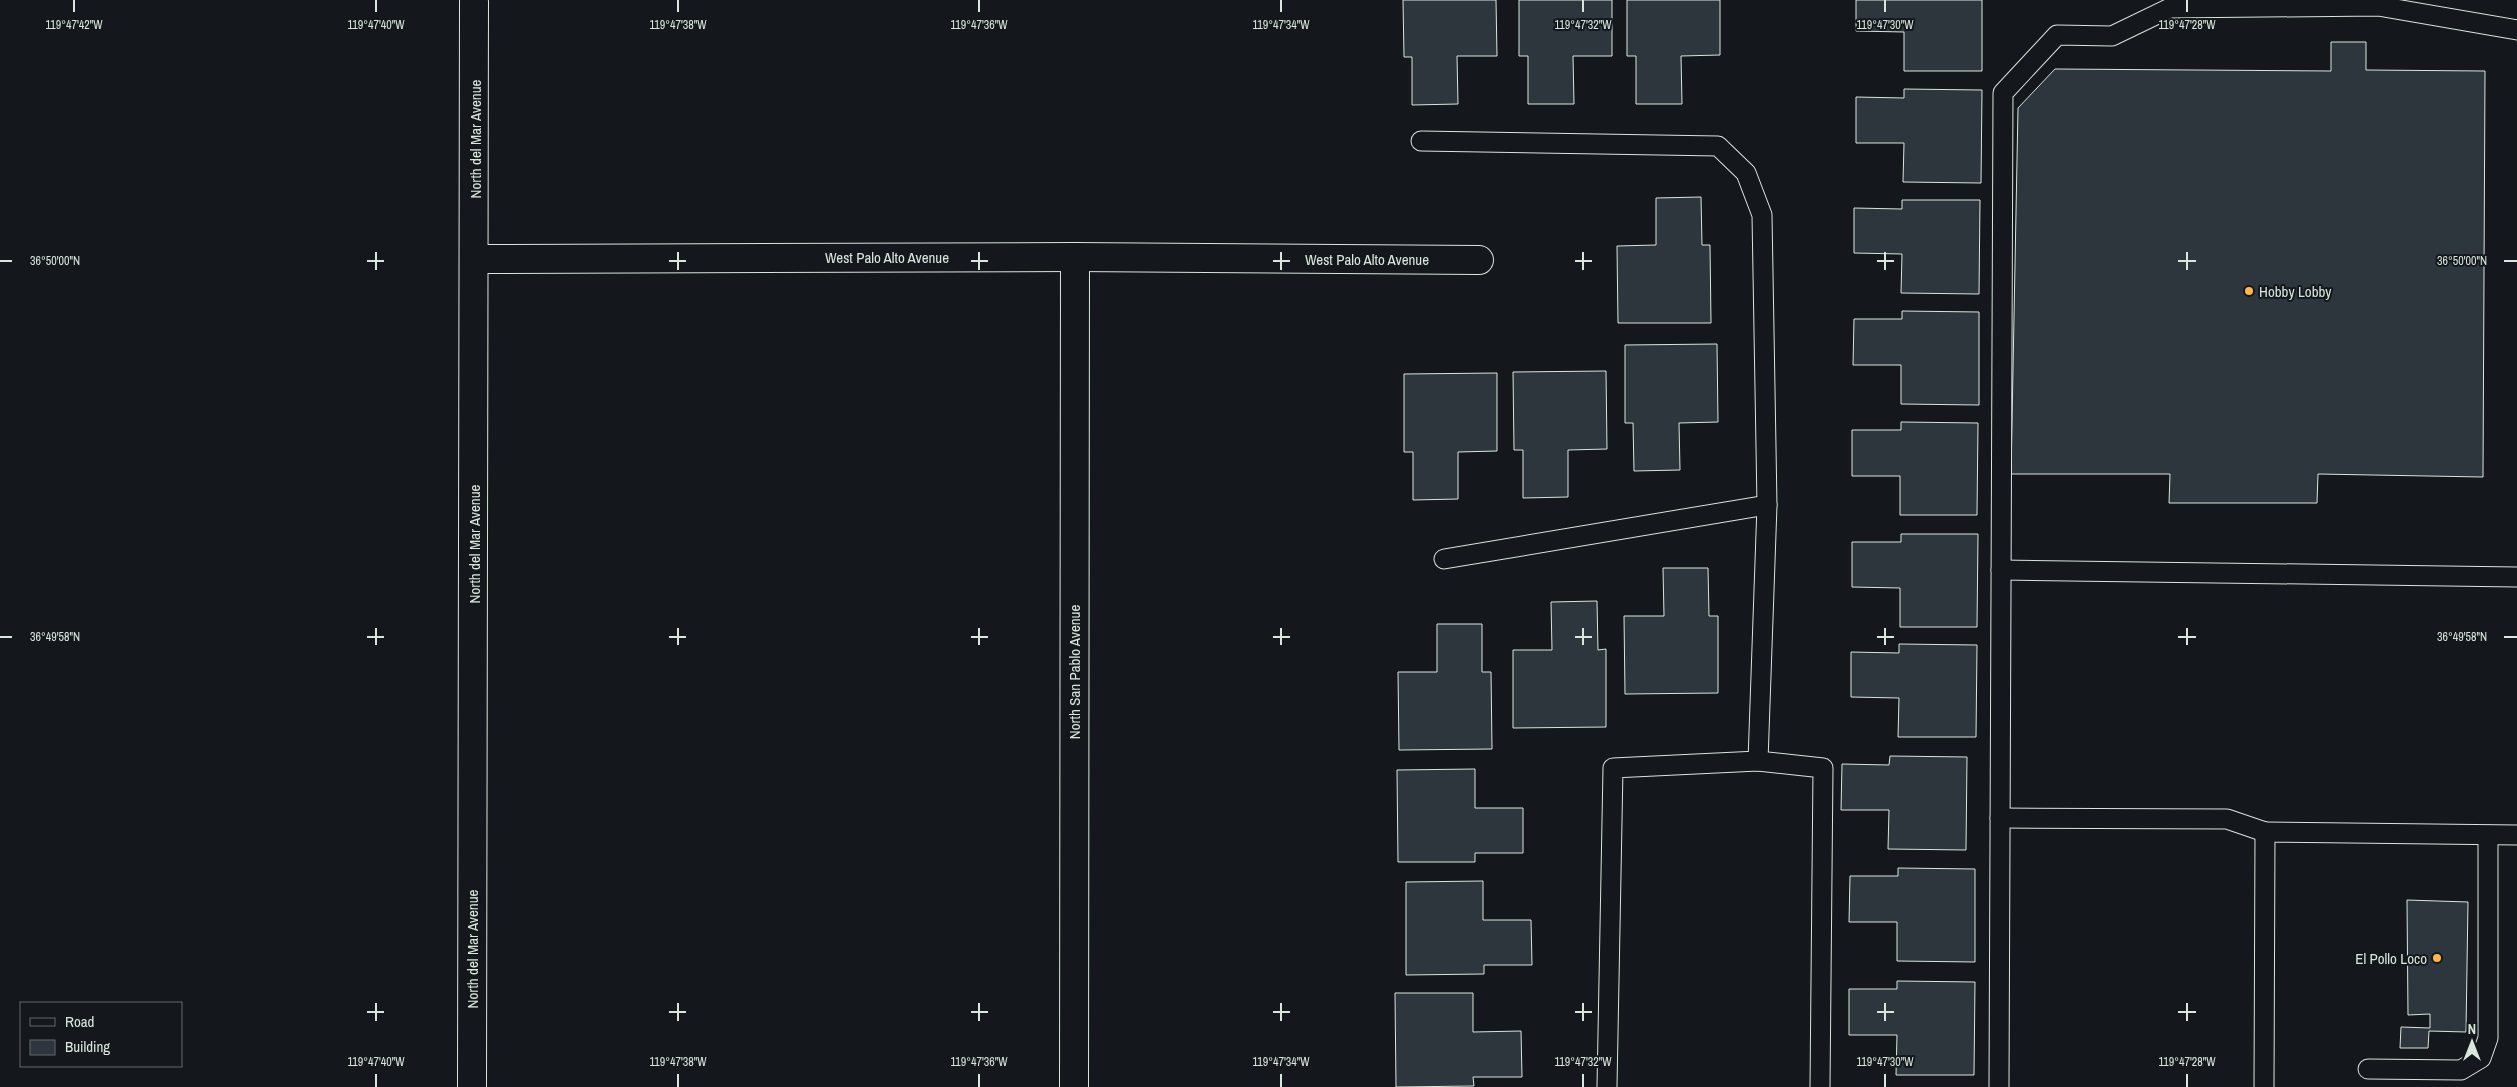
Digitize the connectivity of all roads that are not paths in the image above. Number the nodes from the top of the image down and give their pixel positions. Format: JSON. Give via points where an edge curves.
{"nodes":[{"id":1,"x":474,"y":2,"type":"dead end"},
{"id":2,"x":2517,"y":30,"type":"edge"},
{"id":3,"x":1421,"y":141,"type":"dead end"},
{"id":4,"x":1075,"y":256,"type":"junction"},
{"id":5,"x":475,"y":259,"type":"junction"},
{"id":6,"x":1479,"y":260,"type":"dead end"},
{"id":7,"x":1767,"y":505,"type":"junction"},
{"id":8,"x":1444,"y":559,"type":"dead end"},
{"id":9,"x":2001,"y":570,"type":"junction"},
{"id":10,"x":2517,"y":578,"type":"edge"},
{"id":11,"x":1758,"y":761,"type":"junction"},
{"id":12,"x":2000,"y":818,"type":"junction"},
{"id":13,"x":2265,"y":832,"type":"junction"},
{"id":14,"x":2488,"y":834,"type":"junction"},
{"id":15,"x":2517,"y":836,"type":"edge"},
{"id":16,"x":2368,"y":1069,"type":"dead end"},
{"id":17,"x":472,"y":1087,"type":"edge"},
{"id":18,"x":1074,"y":1087,"type":"edge"},
{"id":19,"x":1607,"y":1087,"type":"edge"},
{"id":20,"x":1820,"y":1087,"type":"edge"},
{"id":21,"x":1998,"y":1087,"type":"edge"},
{"id":22,"x":2264,"y":1087,"type":"edge"}],
"edges":[{"from":1,"to":5,"type":"street","name":"North del Mar Avenue"},
{"from":2,"to":9,"type":"lane","via":[[2378,6],[2170,8],[2112,36],[2057,35],[2003,93]]},
{"from":3,"to":7,"type":"lane","via":[[1718,146],[1746,173],[1762,215]]},
{"from":4,"to":5,"type":"street","name":"West Palo Alto Avenue"},
{"from":4,"to":6,"type":"street","name":"West Palo Alto Avenue"},
{"from":4,"to":18,"type":"street","name":"North San Pablo Avenue"},
{"from":5,"to":17,"type":"street","name":"North del Mar Avenue"},
{"from":7,"to":8,"type":"lane"},
{"from":7,"to":11,"type":"lane"},
{"from":9,"to":10,"type":"lane"},
{"from":9,"to":12,"type":"lane"},
{"from":11,"to":19,"type":"lane","via":[[1613,768]]},
{"from":11,"to":20,"type":"lane","via":[[1823,768]]},
{"from":12,"to":13,"type":"lane","via":[[2228,819]]},
{"from":12,"to":21,"type":"lane"},
{"from":13,"to":14,"type":"lane"},
{"from":13,"to":22,"type":"lane"},
{"from":14,"to":15,"type":"lane"},
{"from":14,"to":16,"type":"lane","via":[[2488,1038],[2481,1058],[2461,1070]]}]}
